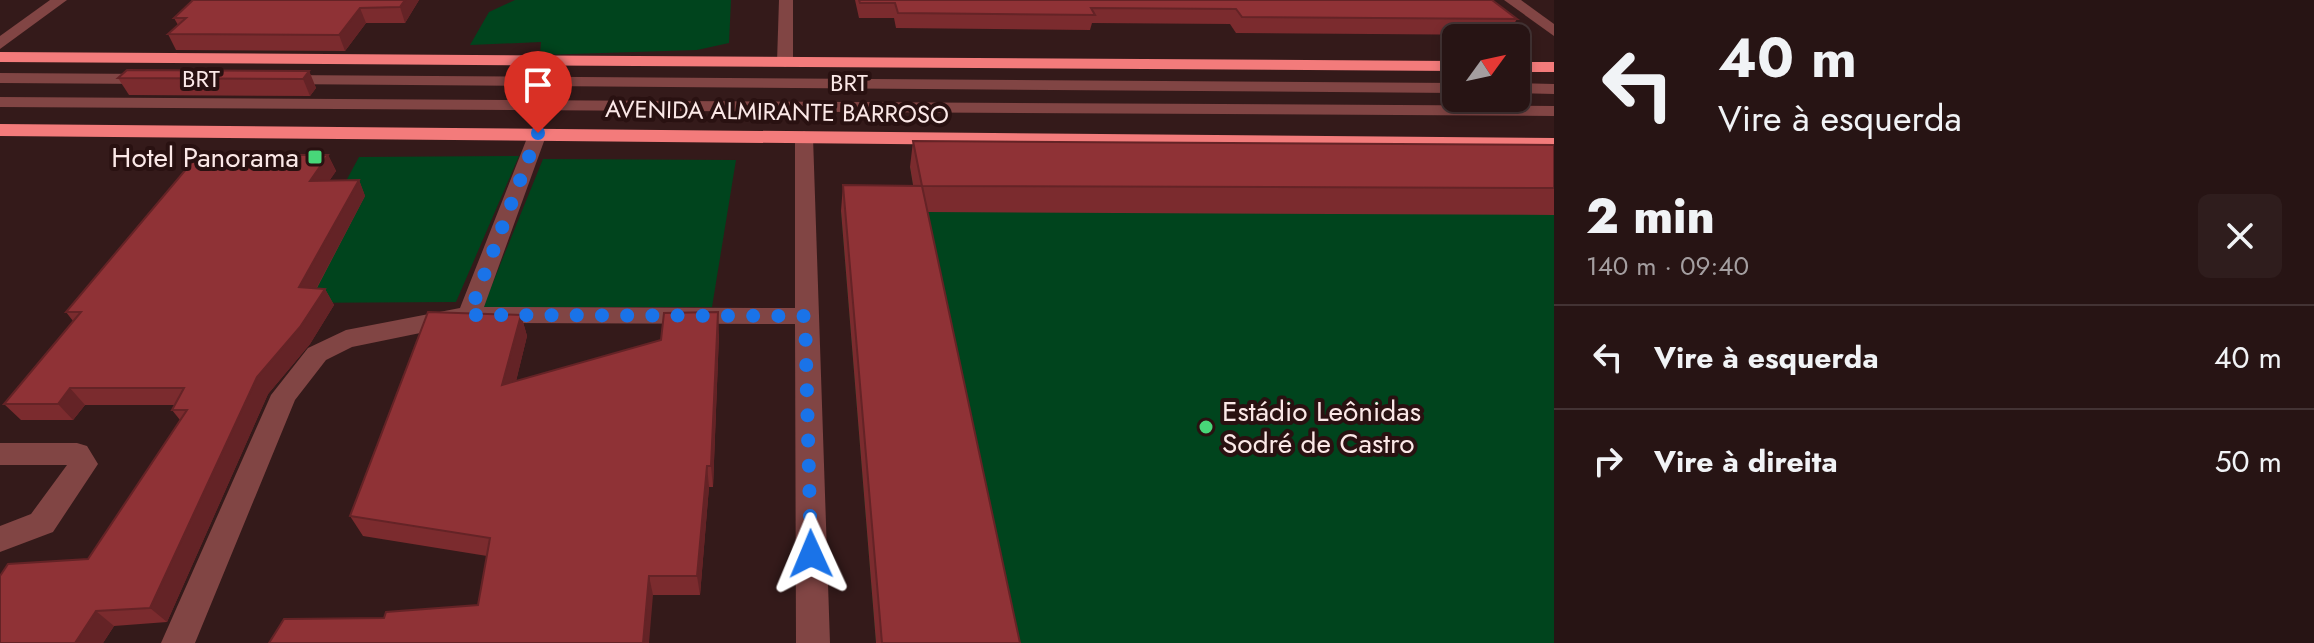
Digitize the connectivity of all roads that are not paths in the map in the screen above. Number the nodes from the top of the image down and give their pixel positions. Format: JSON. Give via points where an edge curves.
{"nodes":[{"id":1,"x":60,"y":0,"type":"edge"},
{"id":2,"x":786,"y":0,"type":"edge"},
{"id":3,"x":1511,"y":0,"type":"edge"},
{"id":4,"x":1554,"y":31,"type":"edge"},
{"id":5,"x":0,"y":44,"type":"edge"},
{"id":6,"x":0,"y":57,"type":"edge"},
{"id":7,"x":785,"y":62,"type":"junction"},
{"id":8,"x":1442,"y":66,"type":"edge"},
{"id":9,"x":1530,"y":67,"type":"edge"},
{"id":10,"x":1554,"y":67,"type":"edge"},
{"id":11,"x":0,"y":78,"type":"edge"},
{"id":12,"x":169,"y":79,"type":"edge"},
{"id":13,"x":264,"y":80,"type":"edge"},
{"id":14,"x":1442,"y":88,"type":"edge"},
{"id":15,"x":1530,"y":88,"type":"edge"},
{"id":16,"x":1554,"y":89,"type":"edge"},
{"id":17,"x":0,"y":102,"type":"edge"},
{"id":18,"x":1554,"y":111,"type":"edge"},
{"id":19,"x":0,"y":130,"type":"edge"},
{"id":20,"x":538,"y":133,"type":"junction"},
{"id":21,"x":804,"y":137,"type":"junction"},
{"id":22,"x":1554,"y":144,"type":"edge"},
{"id":23,"x":469,"y":315,"type":"junction"},
{"id":24,"x":805,"y":316,"type":"junction"},
{"id":25,"x":0,"y":454,"type":"edge"},
{"id":26,"x":0,"y":539,"type":"edge"},
{"id":27,"x":178,"y":643,"type":"edge"},
{"id":28,"x":813,"y":643,"type":"edge"}],
"edges":[{"from":1,"to":5,"type":"street"},
{"from":2,"to":7,"type":"street"},
{"from":3,"to":4,"type":"street"},
{"from":6,"to":7,"type":"highway","name":"AVENIDA ALMIRANTE BARROSO"},
{"from":7,"to":8,"type":"highway","name":"AVENIDA ALMIRANTE BARROSO"},
{"from":9,"to":10,"type":"highway"},
{"from":11,"to":12,"type":"street","name":"BRT"},
{"from":13,"to":14,"type":"street","name":"BRT"},
{"from":15,"to":16,"type":"street"},
{"from":17,"to":18,"type":"street","name":"BRT"},
{"from":19,"to":20,"type":"highway","name":"AVENIDA ALMIRANTE BARROSO"},
{"from":20,"to":21,"type":"highway","name":"AVENIDA ALMIRANTE BARROSO"},
{"from":20,"to":23,"type":"street"},
{"from":21,"to":22,"type":"highway","name":"AVENIDA ALMIRANTE BARROSO"},
{"from":21,"to":24,"type":"street"},
{"from":23,"to":24,"type":"street"},
{"from":23,"to":27,"type":"street","via":[[346,339],[317,354],[284,395]]},
{"from":24,"to":28,"type":"street"},
{"from":25,"to":26,"type":"street","via":[[77,454],[84,464],[42,523]]}]}
